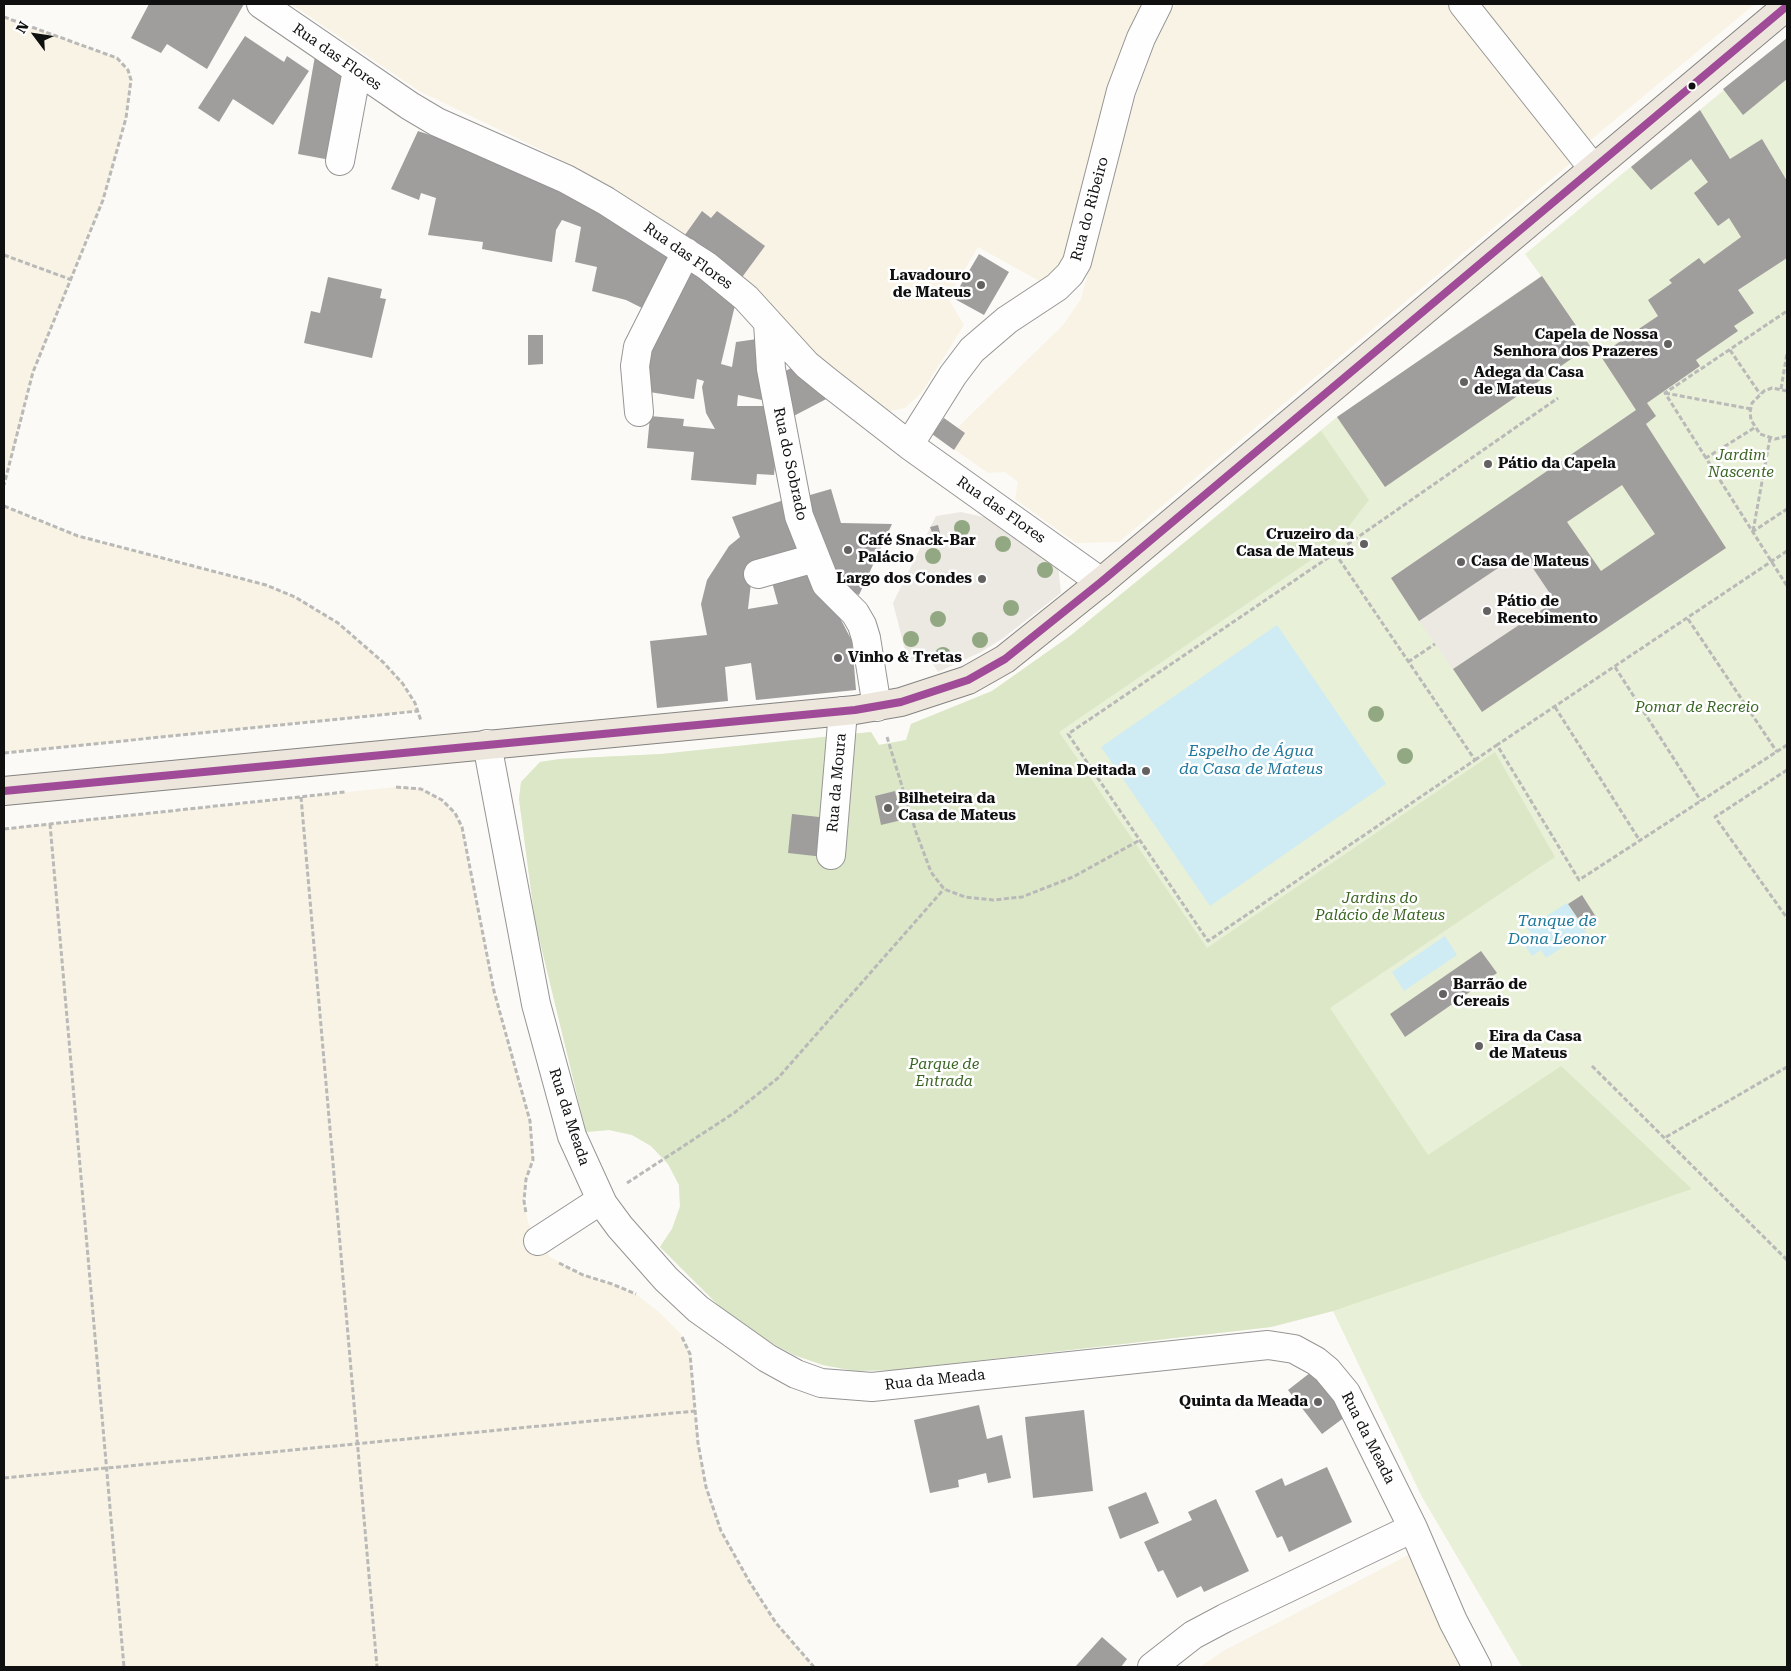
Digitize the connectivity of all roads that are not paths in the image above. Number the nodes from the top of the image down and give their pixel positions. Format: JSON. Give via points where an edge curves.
{"nodes":[{"id":1,"x":261,"y":4,"type":"edge"},
{"id":2,"x":1158,"y":4,"type":"edge"},
{"id":3,"x":1463,"y":4,"type":"edge"},
{"id":4,"x":1787,"y":6,"type":"edge"},
{"id":5,"x":357,"y":70,"type":"junction"},
{"id":6,"x":340,"y":161,"type":"dead end"},
{"id":7,"x":1593,"y":168,"type":"junction"},
{"id":8,"x":686,"y":252,"type":"junction"},
{"id":9,"x":768,"y":322,"type":"junction"},
{"id":10,"x":639,"y":412,"type":"dead end"},
{"id":11,"x":909,"y":444,"type":"junction"},
{"id":12,"x":815,"y":558,"type":"junction"},
{"id":13,"x":758,"y":574,"type":"dead end"},
{"id":14,"x":1101,"y":582,"type":"junction"},
{"id":15,"x":877,"y":707,"type":"junction"},
{"id":16,"x":843,"y":711,"type":"junction"},
{"id":17,"x":487,"y":744,"type":"junction"},
{"id":18,"x":4,"y":791,"type":"edge"},
{"id":19,"x":831,"y":855,"type":"dead end"},
{"id":20,"x":601,"y":1200,"type":"junction"},
{"id":21,"x":538,"y":1241,"type":"road end"},
{"id":22,"x":1413,"y":1528,"type":"junction"},
{"id":23,"x":1152,"y":1667,"type":"edge"},
{"id":24,"x":1477,"y":1667,"type":"edge"}],
"edges":[{"from":1,"to":5,"type":"street","name":"Rua das Flores"},
{"from":2,"to":11,"type":"street","name":"Rua do Ribeiro","via":[[1138,44],[1121,91],[1077,262],[1057,287],[997,328],[972,350]]},
{"from":3,"to":7,"type":"street"},
{"from":4,"to":7,"type":"main road"},
{"from":5,"to":6,"type":"street"},
{"from":5,"to":8,"type":"street","name":"Rua das Flores","via":[[437,122],[566,179]]},
{"from":7,"to":14,"type":"main road"},
{"from":8,"to":9,"type":"street","name":"Rua das Flores","via":[[727,282]]},
{"from":8,"to":10,"type":"street","via":[[638,347],[635,366]]},
{"from":9,"to":11,"type":"street","name":"Rua das Flores","via":[[807,365]]},
{"from":9,"to":12,"type":"street","name":"Rua do Sobrado","via":[[771,369],[794,494]]},
{"from":11,"to":14,"type":"street","name":"Rua das Flores"},
{"from":12,"to":13,"type":"street"},
{"from":12,"to":15,"type":"street","name":"Rua do Sobrado","via":[[826,584],[855,613],[862,625]]},
{"from":14,"to":15,"type":"main road","via":[[1035,636],[977,676],[927,695]]},
{"from":15,"to":16,"type":"main road"},
{"from":16,"to":17,"type":"main road"},
{"from":16,"to":19,"type":"street","name":"Rua da Moura"},
{"from":17,"to":18,"type":"main road"},
{"from":17,"to":20,"type":"street","name":"Rua da Meada","via":[[536,1004],[572,1136]]},
{"from":20,"to":21,"type":"street"},
{"from":20,"to":22,"type":"street","name":"Rua da Meada","via":[[666,1279],[698,1309],[767,1358],[821,1383],[872,1387],[1242,1346],[1294,1349],[1327,1370],[1346,1393]]},
{"from":22,"to":23,"type":"street","via":[[1193,1635]]},
{"from":22,"to":24,"type":"street","name":"Rua da Meada","via":[[1453,1621]]}]}
